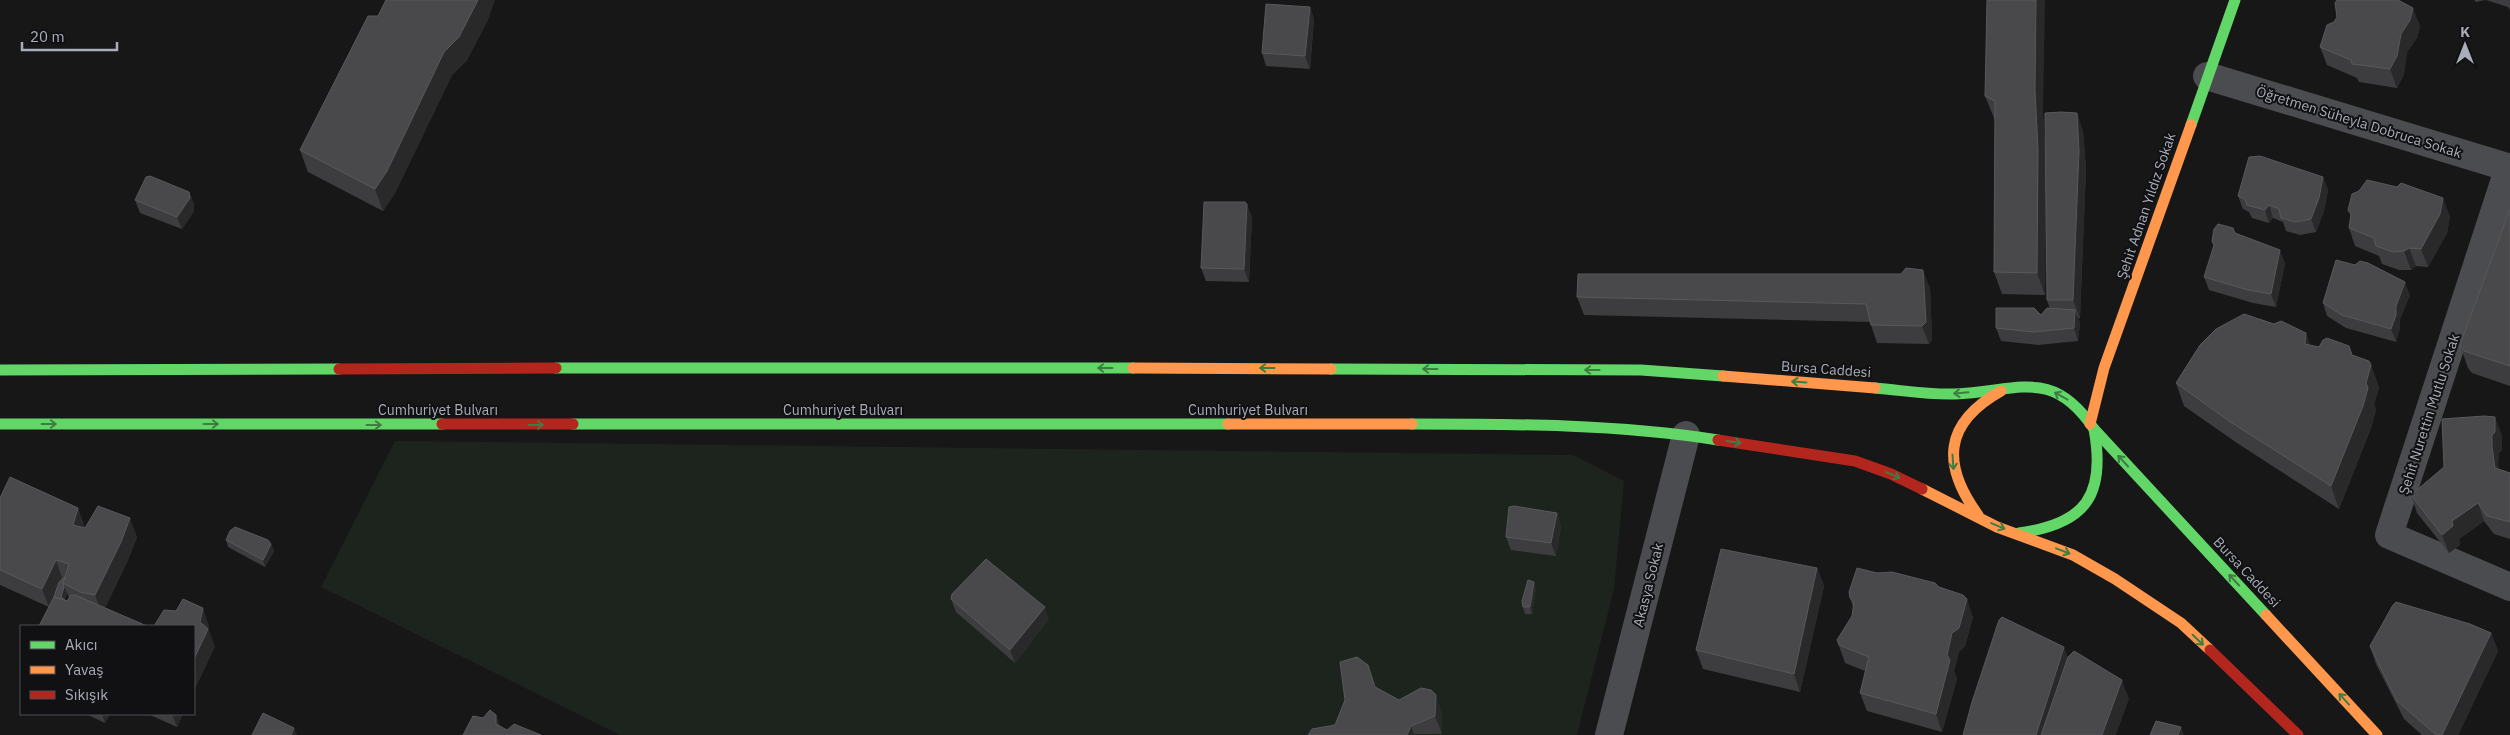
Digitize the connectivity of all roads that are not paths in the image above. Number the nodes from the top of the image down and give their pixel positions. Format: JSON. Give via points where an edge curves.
{"nodes":[{"id":1,"x":2234,"y":0,"type":"edge"},
{"id":2,"x":2207,"y":76,"type":"junction"},
{"id":3,"x":2510,"y":167,"type":"edge"},
{"id":4,"x":0,"y":370,"type":"edge"},
{"id":5,"x":2009,"y":388,"type":"junction"},
{"id":6,"x":0,"y":424,"type":"edge"},
{"id":7,"x":2092,"y":427,"type":"junction"},
{"id":8,"x":1686,"y":435,"type":"junction"},
{"id":9,"x":1979,"y":516,"type":"junction"},
{"id":10,"x":2018,"y":533,"type":"junction"},
{"id":11,"x":2510,"y":587,"type":"edge"},
{"id":12,"x":1609,"y":735,"type":"edge"},
{"id":13,"x":2298,"y":735,"type":"edge"},
{"id":14,"x":2377,"y":735,"type":"edge"}],
"edges":[{"from":1,"to":2,"type":"main road","name":"Şehit Adnan Yıldız Sokak"},
{"from":2,"to":3,"type":"street","name":"Öğretmen Süheyla Dobruca Sokak"},
{"from":2,"to":7,"type":"main road","name":"Şehit Adnan Yıldız Sokak","via":[[2104,368]]},
{"from":3,"to":11,"type":"street","name":"Şehit Nurettin Mutlu Sokak","via":[[2389,535]]},
{"from":5,"to":4,"type":"main road","name":"Bursa Caddesi","one_way":true,"via":[[1954,394],[1641,370],[826,367]]},
{"from":7,"to":5,"type":"main road","name":"Bursa Caddesi","one_way":true,"via":[[2080,408],[2059,393],[2035,386]]},
{"from":5,"to":9,"type":"main road","name":"Bursa Caddesi","one_way":true,"via":[[1986,398],[1969,413],[1957,433],[1952,456],[1955,478],[1964,500]]},
{"from":6,"to":8,"type":"main road","name":"Cumhuriyet Bulvarı","one_way":true,"via":[[1516,424]]},
{"from":7,"to":10,"type":"main road","name":"Bursa Caddesi","via":[[2100,451],[2099,473],[2092,494],[2079,512],[2060,525],[2039,532]]},
{"from":14,"to":7,"type":"main road","name":"Bursa Caddesi","one_way":true},
{"from":8,"to":9,"type":"main road","name":"Bursa Caddesi","one_way":true,"via":[[1855,461],[1891,474]]},
{"from":8,"to":12,"type":"street","name":"Akasya Sokak"},
{"from":9,"to":10,"type":"main road","name":"Bursa Caddesi","one_way":true,"via":[[1997,527]]},
{"from":10,"to":13,"type":"main road","name":"Bursa Caddesi","one_way":true,"via":[[2074,554],[2180,623]]}]}
